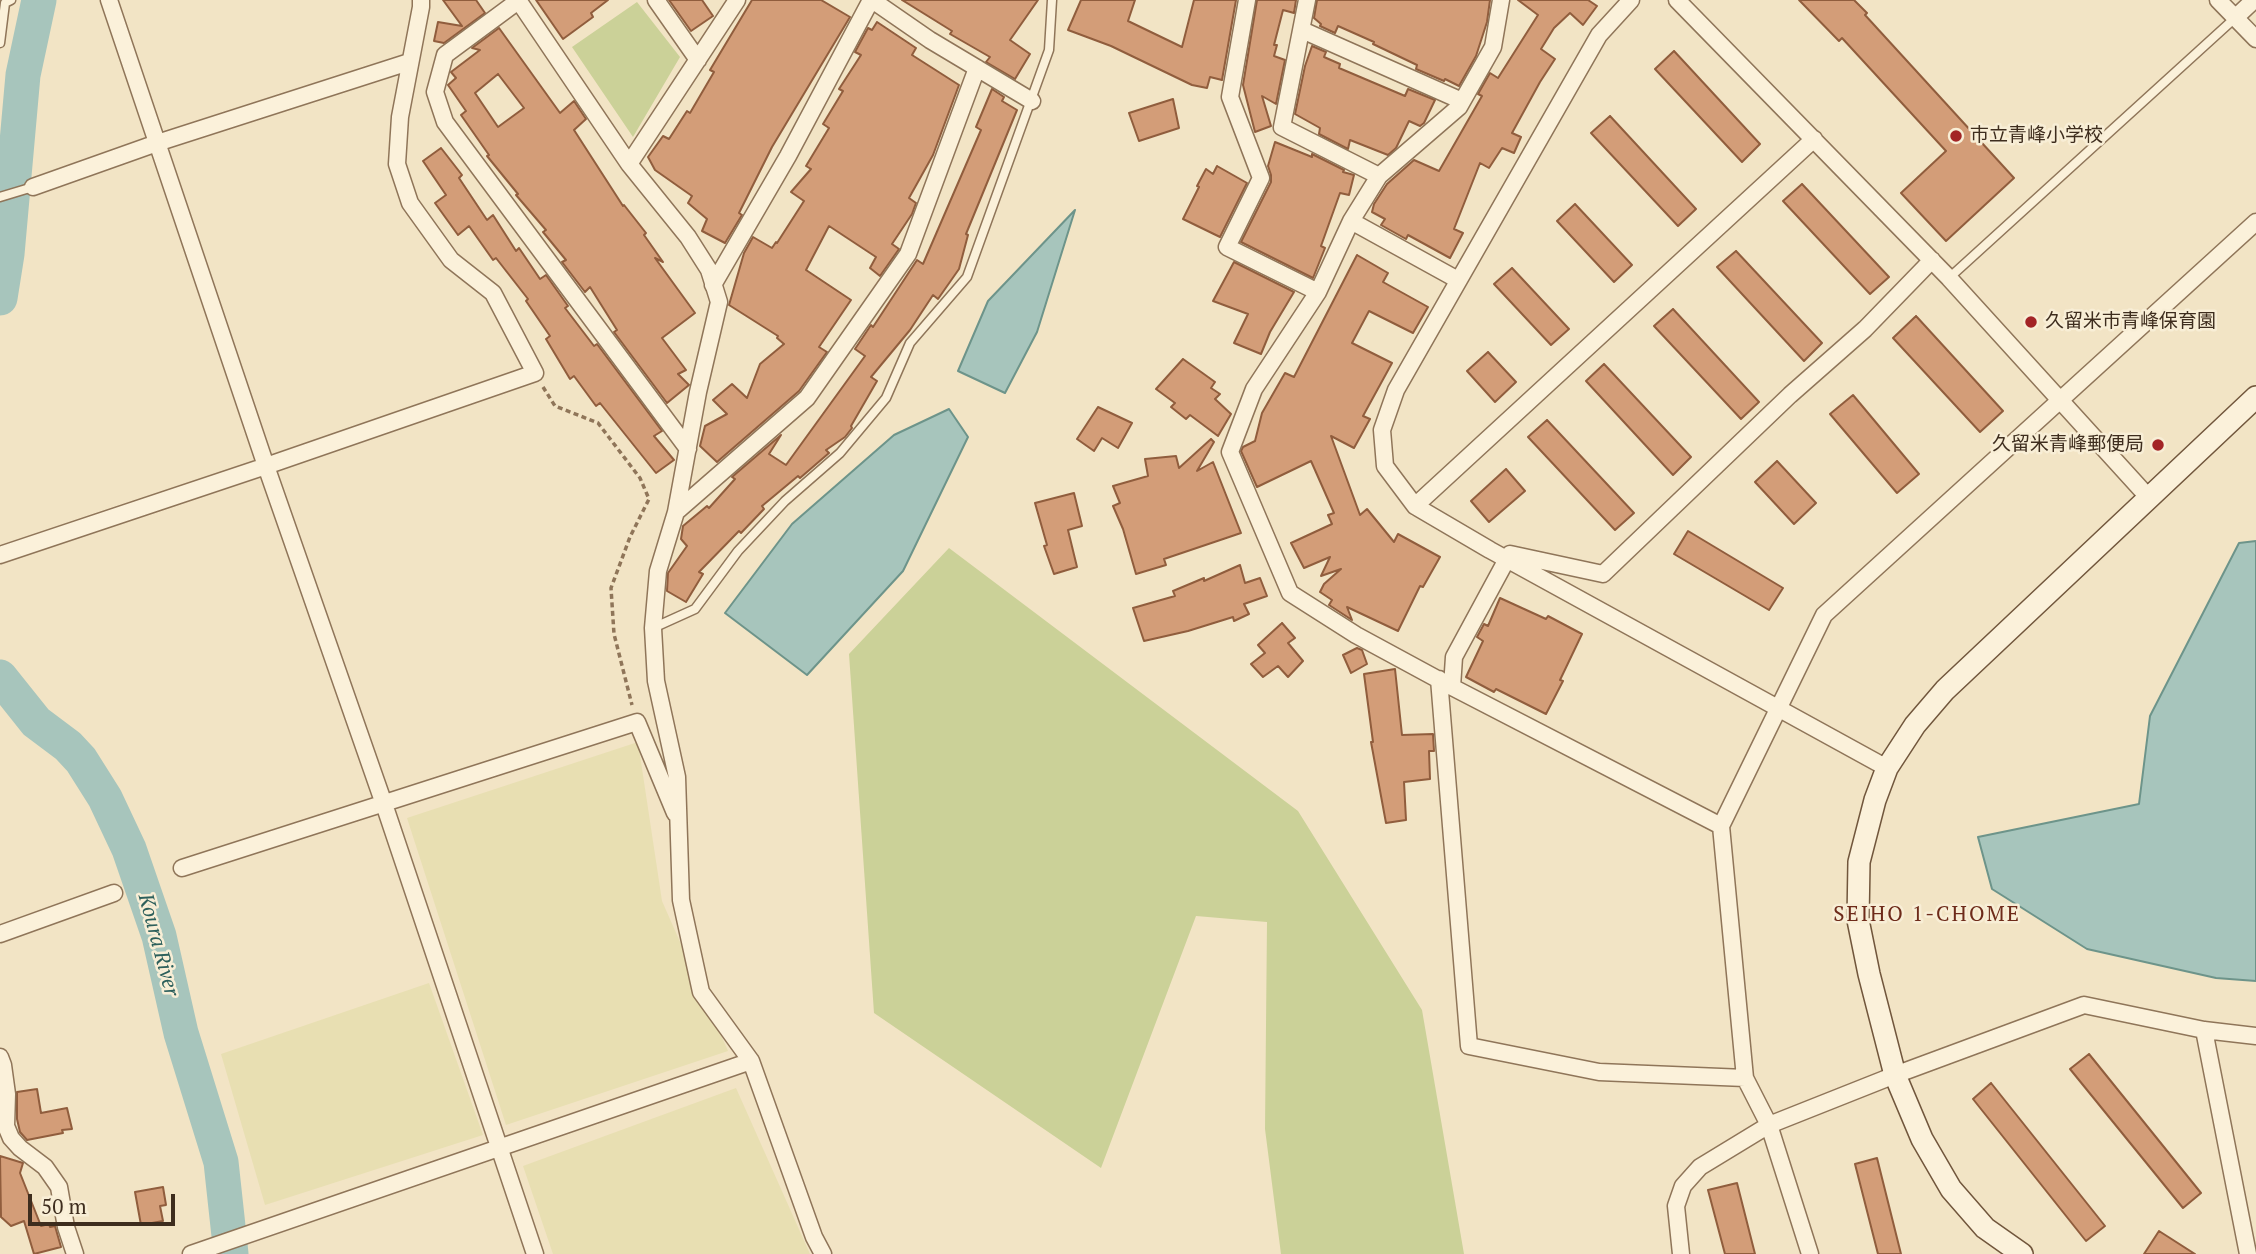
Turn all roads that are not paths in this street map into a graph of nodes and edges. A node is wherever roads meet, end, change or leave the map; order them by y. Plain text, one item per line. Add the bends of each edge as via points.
1 (11, 0) edge
2 (109, 0) edge
3 (421, 0) edge
4 (518, 0) edge
5 (656, 0) edge
6 (737, 0) edge
7 (872, 0) edge
8 (1052, 0) edge
9 (1247, 0) edge
10 (1307, 0) edge
11 (1631, 0) edge
12 (1677, 0) edge
13 (2218, 0) edge
14 (2254, 0) edge
15 (1497, 1) edge
16 (2235, 18) junction
17 (1303, 30) junction
18 (2256, 39) edge
19 (0, 43) edge
20 (698, 60) junction
21 (409, 62) junction
22 (977, 68) junction
23 (1032, 101) junction
24 (1462, 101) junction
25 (1814, 139) junction
26 (157, 143) junction
27 (629, 164) junction
28 (1379, 176) junction
29 (33, 187) joint
30 (0, 197) edge
31 (1351, 220) junction
32 (2256, 222) edge
33 (1932, 260) junction
34 (1950, 278) junction
35 (1458, 280) junction
36 (713, 285) junction
37 (1318, 292) junction
38 (2256, 397) edge
39 (2060, 399) junction
40 (688, 449) junction
41 (266, 466) junction
42 (2149, 498) junction
43 (1415, 506) junction
44 (676, 512) junction
45 (1490, 550) junction
46 (0, 555) edge
47 (1507, 559) junction
48 (653, 628) junction
49 (1446, 683) junction
50 (1778, 707) junction
51 (1887, 768) junction
52 (384, 804) junction
53 (678, 821) junction
54 (1721, 826) junction
55 (182, 868) dead end
56 (114, 893) dead end
57 (0, 934) edge
58 (2204, 1030) junction
59 (2256, 1036) edge
60 (0, 1057) edge
61 (751, 1061) junction
62 (1895, 1075) junction
63 (1745, 1078) junction
64 (3, 1125) edge
65 (1769, 1125) junction
66 (499, 1146) junction
67 (197, 1252) edge
68 (75, 1254) edge
69 (535, 1254) edge
70 (822, 1254) edge
71 (1681, 1254) edge
72 (1810, 1254) edge
73 (2022, 1254) edge
74 (2248, 1254) edge

1 - 19 lane via 5,4
2 - 26 street
3 - 21 street
4 - 27 street
4 - 40 street via 445,55 435,92 445,122
5 - 20 street
6 - 20 street
7 - 22 street
7 - 36 street
8 - 23 lane via 1049,50
9 - 37 street via 1230,97 1261,178 1227,247
10 - 17 street
11 - 35 street via 1599,35
12 - 25 street
13 - 16 street
14 - 16 street
15 - 24 street via 1493,47
16 - 18 street
16 - 34 lane
17 - 24 street
17 - 28 street via 1282,127
20 - 27 street
21 - 26 street
21 - 41 street via 397,164 410,203 450,260 493,293 535,373
22 - 23 street
22 - 44 street via 908,254 807,398
23 - 48 lane via 967,277 911,343 886,398 840,453 738,551 695,609
24 - 28 street
25 - 33 street
25 - 43 street
26 - 29 street
26 - 41 street
27 - 36 street via 688,237
28 - 31 street
29 - 30 lane
31 - 35 street
31 - 37 street
32 - 39 street
33 - 34 street
33 - 45 street via 1866,329 1790,395 1603,574
34 - 39 street
35 - 43 street via 1396,390 1382,430 1385,466
36 - 40 street via 719,302
37 - 49 street via 1254,389 1230,452 1290,593
38 - 42 street
39 - 42 street
39 - 50 street via 1825,615
40 - 44 street
41 - 46 street
41 - 52 street
42 - 51 street via 1945,690
43 - 45 street
44 - 48 street via 658,571
45 - 47 street
47 - 49 street via 1454,657
47 - 50 street
48 - 53 street via 656,681 677,777
49 - 54 street
49 - 63 street via 1469,1046 1599,1072
50 - 51 street
50 - 54 street
51 - 62 street via 1859,862 1858,920
52 - 53 street via 637,722
52 - 55 street
52 - 66 street
53 - 61 street via 681,901 701,992
54 - 63 street
56 - 57 street
58 - 59 street
58 - 62 street via 2084,1005
58 - 74 street
60 - 64 street via 6,1094
61 - 66 street
61 - 70 street
62 - 65 street
62 - 73 street via 1922,1139 1951,1189 1985,1228
63 - 65 street
64 - 68 street via 59,1187
65 - 71 street via 1700,1167 1683,1185 1676,1206
65 - 72 street
66 - 67 street
66 - 69 street

